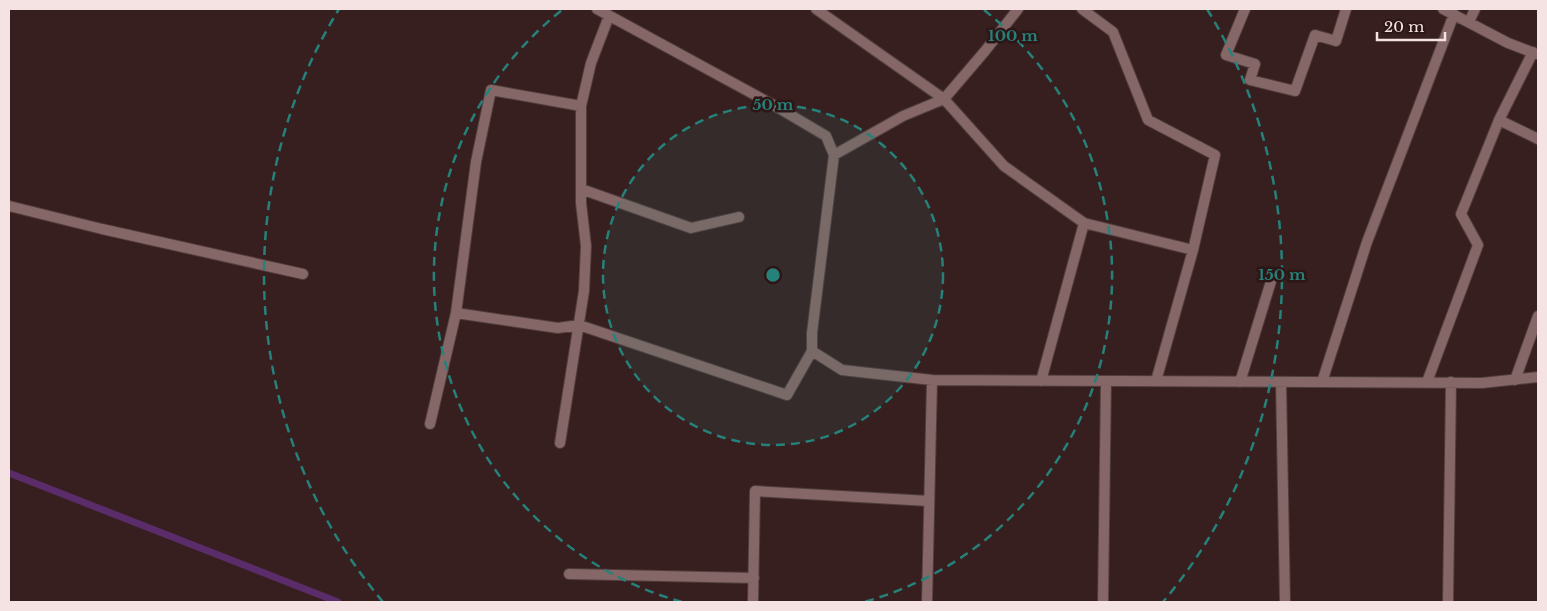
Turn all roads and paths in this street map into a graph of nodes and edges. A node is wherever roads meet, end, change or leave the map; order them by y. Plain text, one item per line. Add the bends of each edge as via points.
1 (597, 9) edge
2 (816, 9) edge
3 (1018, 9) edge
4 (1082, 9) edge
5 (1245, 9) edge
6 (1346, 9) edge
7 (1444, 9) edge
8 (1474, 9) edge
9 (1454, 14) junction
10 (609, 16) junction
11 (1469, 22) junction
12 (1536, 53) edge
13 (944, 99) junction
14 (581, 106) junction
15 (1500, 120) junction
16 (1538, 139) edge
17 (834, 155) junction
18 (581, 190) junction
19 (9, 206) edge
20 (739, 217) dead end
21 (1084, 223) junction
22 (1193, 250) junction
23 (303, 274) dead end
24 (1272, 278) dead end
25 (456, 313) junction
26 (1538, 316) edge
27 (579, 325) junction
28 (812, 351) junction
29 (1538, 377) edge
30 (932, 380) junction
31 (1041, 380) junction
32 (1515, 380) junction
33 (1106, 381) junction
34 (1156, 381) junction
35 (1240, 382) junction
36 (1281, 382) junction
37 (1322, 382) junction
38 (1427, 382) junction
39 (1451, 382) junction
40 (430, 424) dead end
41 (560, 443) dead end
42 (929, 501) junction
43 (569, 574) dead end
44 (754, 578) junction
45 (754, 602) edge
46 (927, 602) edge
47 (1103, 602) edge
48 (1285, 602) edge
49 (1448, 602) edge

1 - 10 lane
2 - 13 lane
3 - 13 lane
4 - 22 lane via 1113,32 1148,120 1215,155
5 - 6 lane via 1226,55 1255,64 1250,80 1295,91 1316,34 1336,40
7 - 9 lane
8 - 11 lane
9 - 11 lane
9 - 37 lane via 1367,242
10 - 14 lane via 591,63
10 - 17 lane via 826,136
11 - 12 lane via 1508,43
12 - 15 lane
13 - 17 lane via 903,116
13 - 21 lane via 1004,166
14 - 18 lane
14 - 25 lane via 491,90 476,162
15 - 16 lane
15 - 38 lane via 1461,214 1478,245
17 - 28 lane
18 - 20 lane via 691,228
18 - 27 lane via 586,246
19 - 23 lane
21 - 22 lane
21 - 31 lane
22 - 34 lane
24 - 35 lane
25 - 27 lane via 558,328
25 - 40 lane
26 - 32 lane
27 - 28 lane via 787,395
27 - 41 lane
28 - 30 lane via 842,370
29 - 32 lane
30 - 31 lane
30 - 42 lane
31 - 33 lane
32 - 39 lane
33 - 34 lane
33 - 47 lane
34 - 35 lane
35 - 36 lane
36 - 37 lane
36 - 48 lane
37 - 38 lane
38 - 39 lane
39 - 49 lane
42 - 44 lane via 755,491
42 - 46 lane
43 - 44 lane
44 - 45 lane

